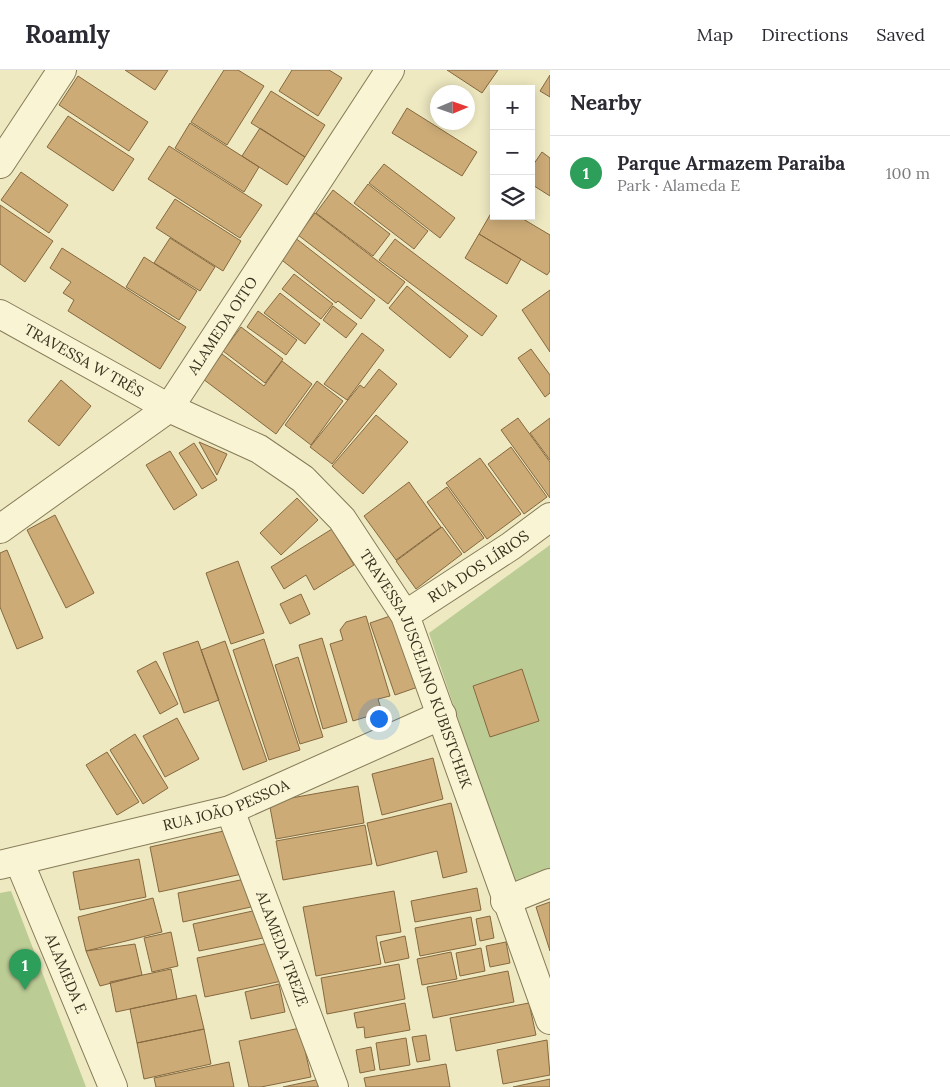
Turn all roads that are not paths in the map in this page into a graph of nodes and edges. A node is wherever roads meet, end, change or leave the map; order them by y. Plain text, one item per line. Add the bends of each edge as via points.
1 (62, 70) edge
2 (390, 70) edge
3 (0, 164) edge
4 (0, 314) edge
5 (168, 408) junction
6 (550, 517) edge
7 (0, 529) edge
8 (405, 615) junction
9 (442, 716) junction
10 (230, 810) junction
11 (9, 863) edge
12 (550, 883) edge
13 (505, 901) junction
14 (550, 1020) edge
15 (114, 1087) edge
16 (334, 1087) edge

1 - 3 street
2 - 5 street, ALAMEDA OITO
4 - 5 street, TRAVESSA W TRÊS
5 - 7 street, ALAMEDA OITO
5 - 8 street, TRAVESSA JUSCELINO KUBISTCHEK via 259,449 303,479 342,519
6 - 8 street, RUA DOS LÍRIOS
8 - 9 street, TRAVESSA JUSCELINO KUBISTCHEK
9 - 10 street, RUA JOÃO PESSOA
9 - 13 street, TRAVESSA JUSCELINO KUBISTCHEK
10 - 11 street, RUA JOÃO PESSOA
10 - 16 street, ALAMEDA TREZE
11 - 15 street, ALAMEDA E
12 - 13 street
13 - 14 street, TRAVESSA JUSCELINO KUBISTCHEK

